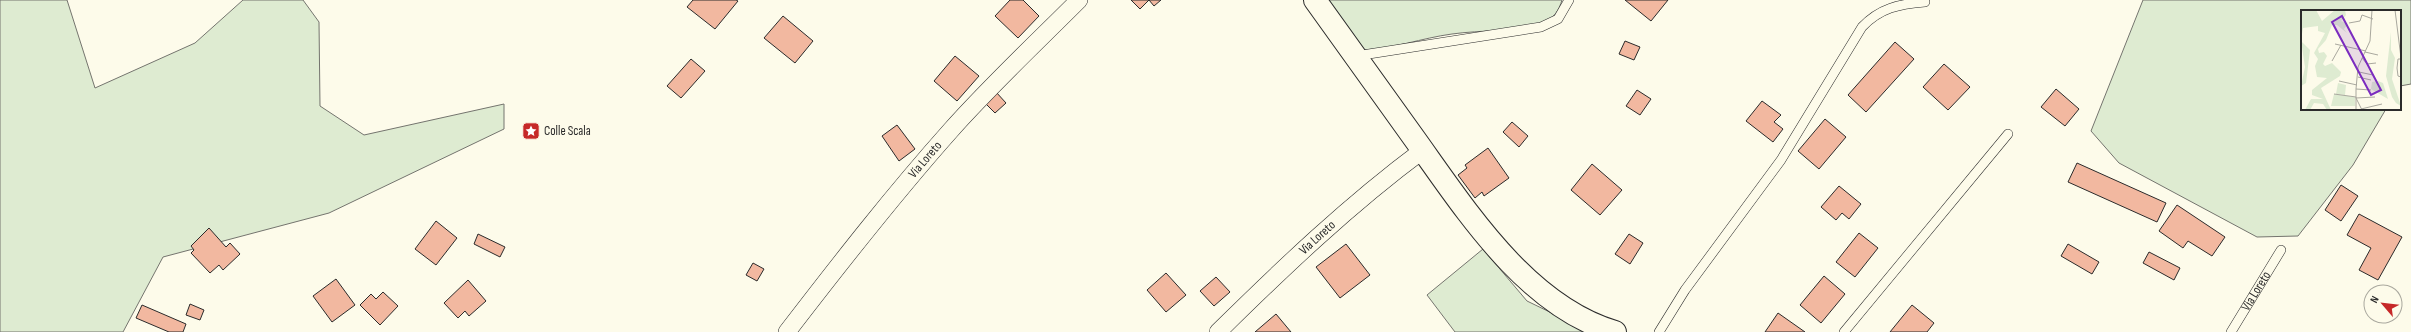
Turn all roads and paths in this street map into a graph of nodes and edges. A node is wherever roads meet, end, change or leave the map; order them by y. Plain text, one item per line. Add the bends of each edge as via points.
1 (1079, 0) edge
2 (1315, 0) edge
3 (1569, 0) edge
4 (1925, 2) dead end
5 (1355, 56) junction
6 (2008, 134) dead end
7 (1423, 150) junction
8 (2281, 250) dead end
9 (1611, 331) edge
10 (787, 332) edge
11 (1218, 332) edge
12 (1659, 332) edge
13 (1844, 332) edge
14 (2230, 332) edge

1 - 10 street, Via Loreto via 951,130 867,229
2 - 5 street
3 - 5 lane via 1558,19 1541,27
4 - 12 lane via 1886,9 1871,18 1862,28 1781,160 1685,290
5 - 7 street
6 - 13 lane
7 - 9 street via 1469,215 1523,276 1564,306
7 - 11 street, Via Loreto via 1324,229
8 - 14 lane, Via Loreto

